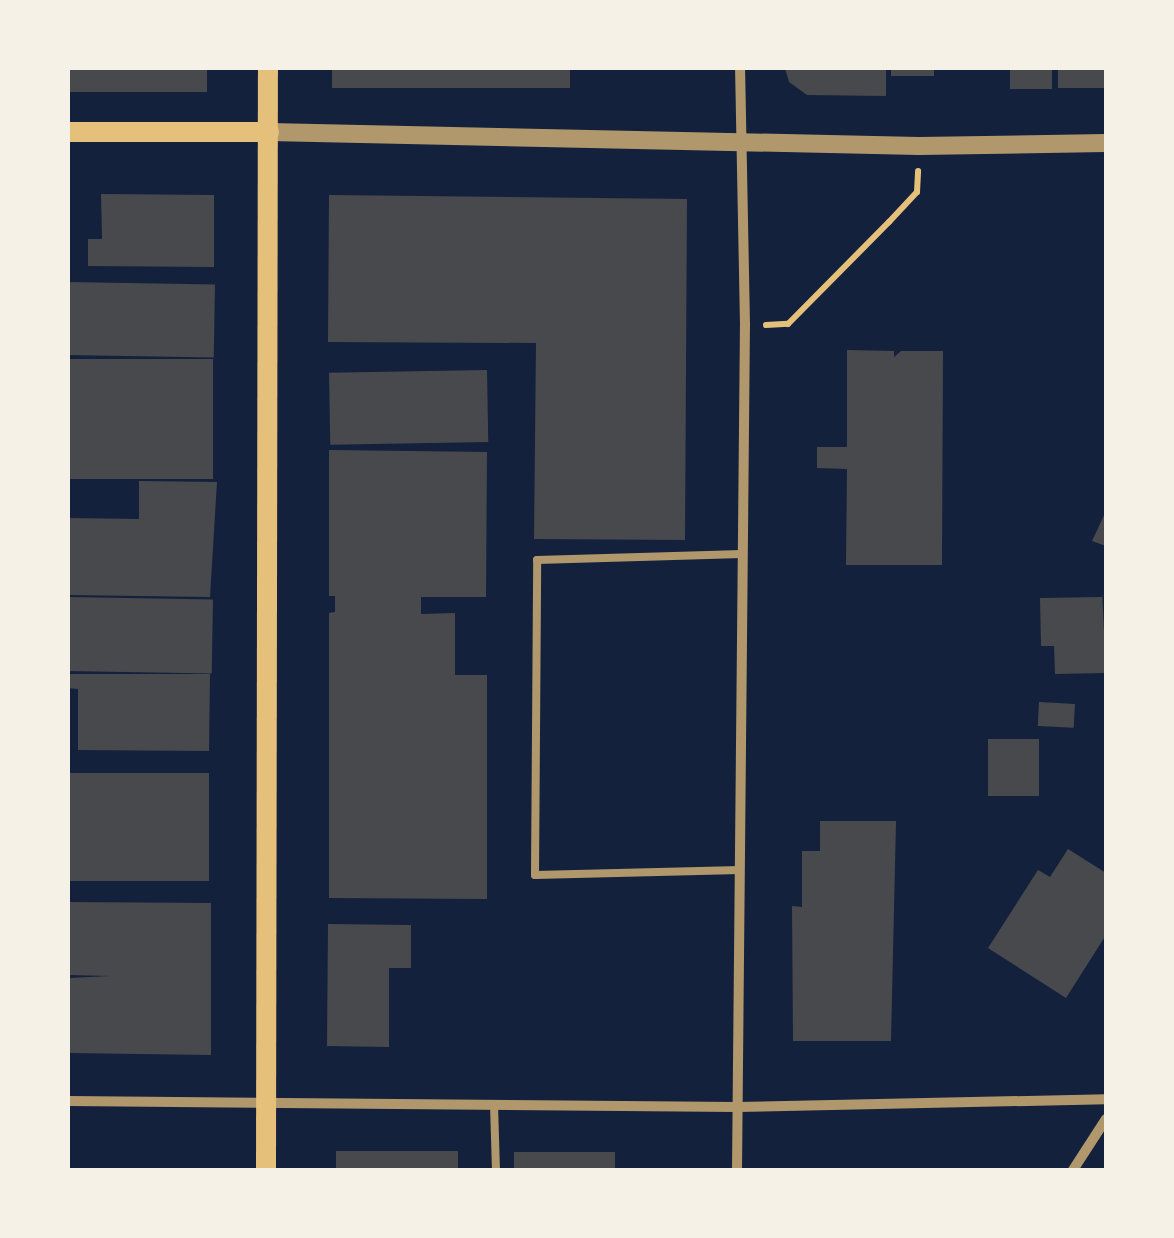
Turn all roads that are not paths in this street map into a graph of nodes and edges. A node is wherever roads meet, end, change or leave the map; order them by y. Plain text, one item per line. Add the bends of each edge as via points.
1 (268, 68) edge
2 (740, 68) edge
3 (68, 132) edge
4 (268, 132) junction
5 (742, 143) junction
6 (1106, 143) edge
7 (742, 554) junction
8 (740, 870) junction
9 (1106, 1098) edge
10 (68, 1101) edge
11 (266, 1102) junction
12 (494, 1104) junction
13 (736, 1107) junction
14 (1106, 1120) edge
15 (266, 1170) edge
16 (496, 1170) edge
17 (737, 1170) edge
18 (1073, 1170) edge

1 - 4 main road
2 - 5 street
3 - 4 main road
4 - 5 street
4 - 11 main road
5 - 6 street
5 - 7 street
7 - 8 street
7 - 8 lane via 538,560 535,875
8 - 13 street
9 - 13 street
10 - 11 street
11 - 12 street
11 - 15 main road
12 - 13 street
12 - 16 lane
13 - 17 street
14 - 18 street

